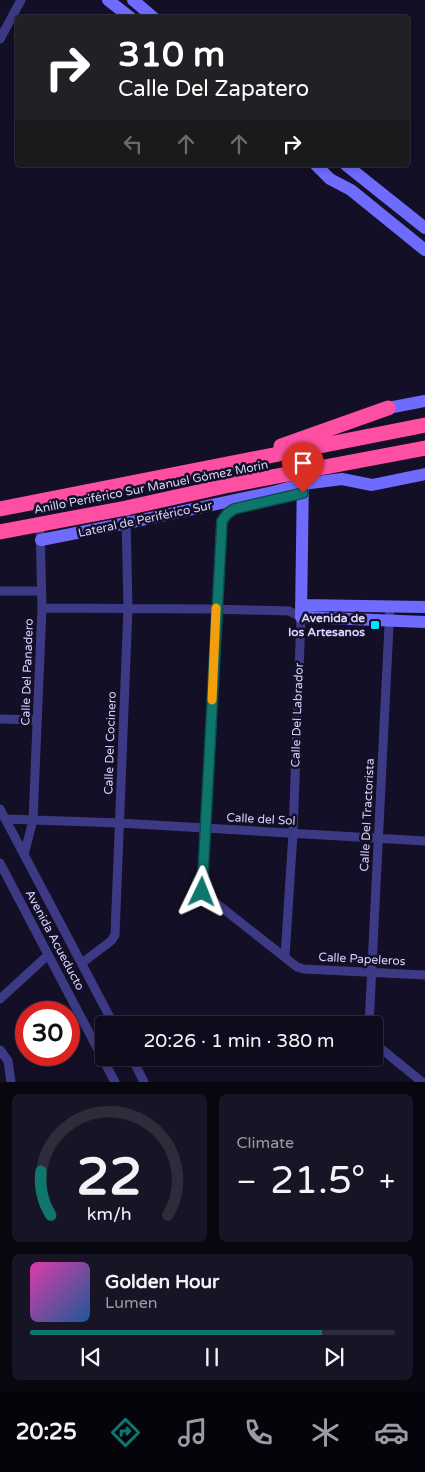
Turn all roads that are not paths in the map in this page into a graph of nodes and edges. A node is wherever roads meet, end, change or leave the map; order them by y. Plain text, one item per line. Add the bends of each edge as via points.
1 (21, 0) edge
2 (108, 0) edge
3 (133, 0) edge
4 (126, 15) edge
5 (150, 15) edge
6 (0, 39) edge
7 (318, 167) edge
8 (349, 167) edge
9 (425, 228) edge
10 (425, 250) edge
11 (425, 401) edge
12 (388, 408) joint
13 (425, 426) edge
14 (425, 448) edge
15 (230, 464) junction
16 (425, 474) edge
17 (303, 483) junction
18 (0, 509) edge
19 (126, 516) junction
20 (0, 532) edge
21 (40, 532) junction
22 (0, 591) edge
23 (42, 591) junction
24 (390, 606) junction
25 (425, 607) edge
26 (42, 608) junction
27 (128, 608) junction
28 (216, 610) junction
29 (301, 611) junction
30 (389, 621) junction
31 (425, 622) edge
32 (0, 719) edge
33 (37, 720) junction
34 (0, 809) edge
35 (6, 819) junction
36 (33, 820) junction
37 (119, 823) junction
38 (206, 828) junction
39 (293, 833) junction
40 (378, 838) junction
41 (425, 841) edge
42 (24, 855) junction
43 (0, 863) edge
44 (48, 955) junction
45 (285, 957) junction
46 (82, 963) junction
47 (371, 972) junction
48 (425, 975) edge
49 (0, 999) edge
50 (109, 1016) edge
51 (369, 1016) edge
52 (0, 1050) edge
53 (383, 1050) edge
54 (136, 1066) edge
55 (11, 1082) edge
56 (115, 1082) edge
57 (144, 1082) edge
58 (422, 1082) edge

1 - 6 street
2 - 4 street
3 - 5 street
7 - 10 street
8 - 9 street
11 - 12 street
12 - 15 highway
13 - 15 highway, Anillo Periférico Sur Manuel Gómez Morín
14 - 17 highway, Anillo Periférico Sur Manuel Gómez Morín
15 - 18 highway, Anillo Periférico Sur Manuel Gómez Morín
16 - 17 street via 372,485 342,479
17 - 19 highway, Anillo Periférico Sur Manuel Gómez Morín via 225,486
17 - 28 street via 234,509 222,521
17 - 29 street, Calle Del Labrador
19 - 21 highway, Anillo Periférico Sur Manuel Gómez Morín
19 - 27 street, Calle Del Cocinero
20 - 21 highway, Anillo Periférico Sur Manuel Gómez Morín
21 - 23 street, Calle Del Panadero
22 - 23 street
23 - 26 street, Calle Del Panadero
24 - 25 street
24 - 29 street
24 - 30 street, Calle Del Tractorista
26 - 27 street
26 - 33 street, Calle Del Panadero
27 - 28 street
27 - 37 street, Calle Del Cocinero
28 - 29 street
28 - 38 street
29 - 30 street
29 - 39 street, Calle Del Labrador
30 - 31 street
30 - 40 street, Calle Del Tractorista
32 - 33 street
33 - 36 street, Calle Del Panadero
34 - 35 street, Avenida Acueducto
35 - 36 street, Calle del Sol
35 - 42 street, Avenida Acueducto
36 - 37 street, Calle del Sol
36 - 42 street, Calle Del Panadero
37 - 38 street, Calle del Sol
37 - 46 street, Calle Del Cocinero via 116,935
38 - 39 street, Calle del Sol
38 - 45 street via 202,892
39 - 40 street, Calle del Sol
39 - 45 street, Calle Del Labrador
40 - 41 street, Calle del Sol
40 - 47 street, Calle Del Tractorista
42 - 46 street, Avenida Acueducto
43 - 44 street, Avenida Acueducto
44 - 49 street
44 - 56 street, Avenida Acueducto
45 - 47 street, Calle Papeleros via 304,969
46 - 50 street, Avenida Acueducto
47 - 48 street, Calle Papeleros
47 - 51 street, Calle Del Tractorista
52 - 55 street via 8,1061
53 - 58 street
54 - 57 street

